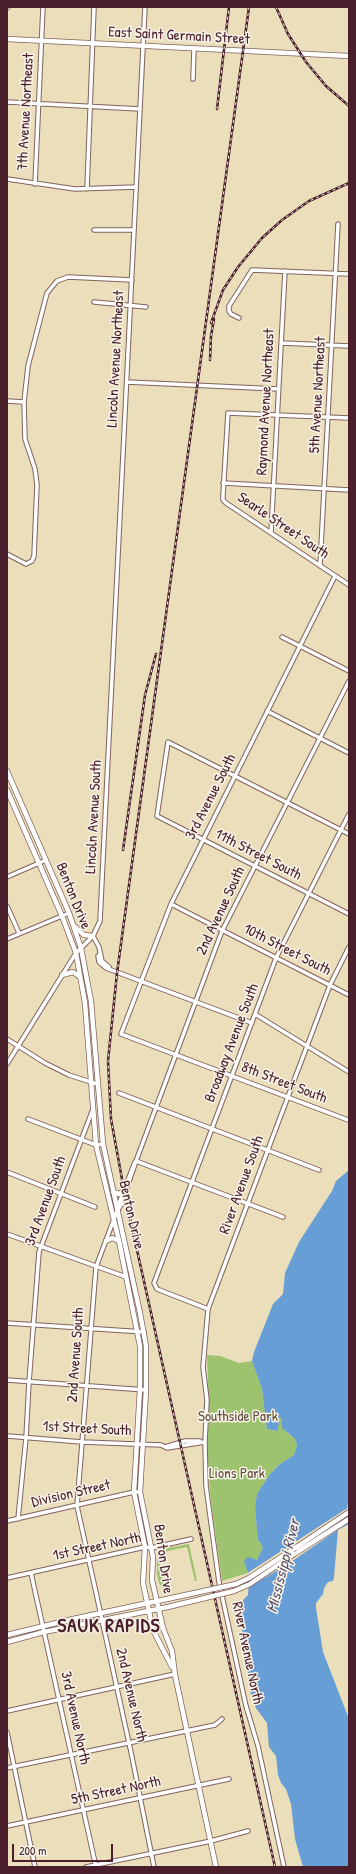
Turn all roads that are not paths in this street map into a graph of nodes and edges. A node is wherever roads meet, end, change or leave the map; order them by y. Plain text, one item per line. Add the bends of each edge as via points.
1 (43, 7) edge
2 (94, 7) edge
3 (146, 7) edge
4 (7, 39) edge
5 (41, 41) junction
6 (93, 44) junction
7 (143, 46) junction
8 (194, 49) junction
9 (349, 56) edge
10 (193, 80) dead end
11 (7, 102) edge
12 (38, 103) junction
13 (89, 106) junction
14 (140, 109) junction
15 (7, 179) edge
16 (35, 184) junction
17 (136, 187) junction
18 (87, 189) junction
19 (338, 224) dead end
20 (94, 230) dead end
21 (134, 230) junction
22 (285, 271) junction
23 (336, 274) junction
24 (349, 274) edge
25 (132, 280) junction
26 (94, 302) dead end
27 (131, 305) junction
28 (146, 306) dead end
29 (239, 318) dead end
30 (282, 343) junction
31 (332, 345) junction
32 (349, 346) edge
33 (127, 382) junction
34 (278, 389) junction
35 (7, 401) edge
36 (24, 402) junction
37 (278, 414) junction
38 (328, 417) junction
39 (349, 418) edge
40 (223, 483) junction
41 (274, 486) junction
42 (325, 489) junction
43 (349, 490) edge
44 (271, 533) junction
45 (7, 554) edge
46 (320, 566) junction
47 (334, 576) junction
48 (349, 585) edge
49 (282, 637) dead end
50 (299, 646) junction
51 (349, 671) edge
52 (114, 673) joint
53 (349, 681) edge
54 (267, 711) junction
55 (320, 738) junction
56 (349, 753) edge
57 (7, 771) edge
58 (235, 776) junction
59 (7, 790) edge
60 (287, 802) junction
61 (349, 814) edge
62 (341, 830) junction
63 (349, 834) edge
64 (203, 840) junction
65 (46, 860) junction
66 (39, 863) junction
67 (255, 867) junction
68 (7, 877) edge
69 (308, 894) junction
70 (172, 904) junction
71 (7, 906) edge
72 (69, 913) junction
73 (349, 914) edge
74 (62, 916) junction
75 (73, 924) junction
76 (222, 931) junction
77 (19, 933) junction
78 (93, 936) junction
79 (7, 939) edge
80 (349, 946) edge
81 (81, 948) junction
82 (76, 953) junction
83 (276, 958) junction
84 (62, 975) junction
85 (80, 978) junction
86 (141, 981) junction
87 (330, 985) junction
88 (349, 995) edge
89 (196, 1002) junction
90 (255, 1014) junction
91 (252, 1023) junction
92 (121, 1034) joint
93 (7, 1039) edge
94 (18, 1046) junction
95 (306, 1046) junction
96 (176, 1055) junction
97 (7, 1064) edge
98 (349, 1072) edge
99 (232, 1076) junction
100 (91, 1082) junction
101 (96, 1084) junction
102 (119, 1093) dead end
103 (288, 1097) junction
104 (156, 1108) junction
105 (93, 1109) junction
106 (28, 1119) dead end
107 (348, 1120) edge
108 (212, 1129) junction
109 (81, 1140) junction
110 (103, 1144) junction
111 (96, 1145) junction
112 (268, 1150) junction
113 (136, 1161) junction
114 (319, 1170) dead end
115 (7, 1172) edge
116 (192, 1182) junction
117 (113, 1192) junction
118 (122, 1192) junction
119 (60, 1193) junction
120 (248, 1203) junction
121 (95, 1207) dead end
122 (117, 1211) junction
123 (283, 1217) dead end
124 (113, 1221) junction
125 (7, 1234) edge
126 (106, 1241) junction
127 (118, 1241) junction
128 (41, 1247) junction
129 (96, 1267) junction
130 (126, 1277) junction
131 (208, 1309) junction
132 (7, 1323) edge
133 (33, 1326) junction
134 (90, 1330) junction
135 (144, 1332) junction
136 (138, 1333) junction
137 (7, 1380) edge
138 (29, 1382) junction
139 (86, 1386) junction
140 (140, 1389) junction
141 (146, 1390) junction
142 (7, 1436) edge
143 (26, 1438) junction
144 (82, 1442) junction
145 (205, 1442) junction
146 (136, 1444) junction
147 (142, 1444) junction
148 (134, 1492) junction
149 (140, 1492) junction
150 (77, 1506) junction
151 (349, 1512) edge
152 (18, 1519) junction
153 (349, 1519) edge
154 (7, 1521) edge
155 (192, 1539) dead end
156 (145, 1547) junction
157 (151, 1548) junction
158 (88, 1560) junction
159 (31, 1573) junction
160 (7, 1578) edge
161 (156, 1601) junction
162 (148, 1603) junction
163 (159, 1609) junction
164 (149, 1611) junction
165 (100, 1614) junction
166 (102, 1621) junction
167 (42, 1626) junction
168 (44, 1632) junction
169 (7, 1634) edge
170 (7, 1642) edge
171 (175, 1674) junction
172 (117, 1686) junction
173 (60, 1699) junction
174 (7, 1711) edge
175 (222, 1718) dead end
176 (187, 1730) junction
177 (7, 1732) edge
178 (129, 1743) junction
179 (71, 1755) junction
180 (14, 1766) junction
181 (7, 1768) edge
182 (229, 1779) dead end
183 (199, 1785) junction
184 (141, 1797) junction
185 (84, 1810) junction
186 (26, 1822) junction
187 (7, 1826) edge
188 (248, 1831) dead end
189 (211, 1842) junction
190 (150, 1854) junction
191 (96, 1866) edge
192 (36, 1867) edge
193 (86, 1867) edge
194 (154, 1867) edge
195 (216, 1867) edge
196 (284, 1867) edge

1 - 5 street, 7th Avenue Northeast
2 - 6 street
3 - 7 street, Lincoln Avenue Northeast
4 - 5 main road, East Saint Germain Street
5 - 6 main road, East Saint Germain Street
5 - 12 street, 7th Avenue Northeast
6 - 7 main road, East Saint Germain Street
6 - 13 street
7 - 8 main road, East Saint Germain Street
7 - 14 street, Lincoln Avenue Northeast
8 - 9 main road, East Saint Germain Street
8 - 10 street
11 - 12 street
12 - 13 street
12 - 16 street, 7th Avenue Northeast
13 - 14 street
13 - 18 street
14 - 17 street, Lincoln Avenue Northeast
15 - 16 street
16 - 18 street
17 - 18 street
17 - 21 street, Lincoln Avenue Northeast
19 - 23 street, 5th Avenue Northeast
20 - 21 street
21 - 25 street, Lincoln Avenue Northeast
22 - 23 street
22 - 29 street via 256,269 249,273 229,306 231,314
22 - 30 street, Raymond Avenue Northeast
23 - 24 street
23 - 31 street, 5th Avenue Northeast
25 - 27 street, Lincoln Avenue Northeast
25 - 36 street via 68,277 53,285 45,298 28,366
26 - 27 street
27 - 28 street
27 - 33 street, Lincoln Avenue Northeast
30 - 31 street
30 - 34 street, Raymond Avenue Northeast
31 - 32 street
31 - 38 street, 5th Avenue Northeast
33 - 34 street
33 - 52 street, Lincoln Avenue Northeast
34 - 37 street, Raymond Avenue Northeast
35 - 36 street
36 - 45 street via 25,439 35,469 37,485 34,556 29,564
37 - 38 street
37 - 40 street via 228,413
37 - 41 street, Raymond Avenue Northeast
38 - 39 street
38 - 42 street, 5th Avenue Northeast
40 - 41 street
40 - 44 street, Searle Street South via 223,500
41 - 42 street
41 - 44 street, Raymond Avenue Northeast
42 - 43 street
42 - 46 street, 5th Avenue Northeast
44 - 46 street, Searle Street South
46 - 47 street, Searle Street South
47 - 48 street, Searle Street South
47 - 50 street, 3rd Avenue South
49 - 50 street
50 - 51 street
50 - 54 street, 3rd Avenue South
52 - 78 street, Lincoln Avenue South via 100,921
53 - 55 street, 2nd Avenue South
54 - 55 street
54 - 58 street, 3rd Avenue South
55 - 56 street
55 - 60 street, 2nd Avenue South
57 - 65 main road, Benton Drive
58 - 60 street
58 - 64 street, 3rd Avenue South
58 - 64 street, 11th Street South via 168,742 157,816
59 - 66 main road, Benton Drive
60 - 62 street
60 - 67 street, 2nd Avenue South
61 - 62 street, Broadway Avenue South
62 - 63 street
62 - 69 street, Broadway Avenue South
64 - 67 street, 11th Street South
64 - 70 street, 3rd Avenue South
65 - 66 street
65 - 72 main road, Benton Drive
66 - 68 street
66 - 74 main road, Benton Drive
67 - 69 street, 11th Street South
67 - 76 street, 2nd Avenue South
69 - 73 street, 11th Street South
69 - 83 street, Broadway Avenue South
70 - 76 street, 10th Street South
70 - 86 street, 3rd Avenue South
71 - 77 street
72 - 74 street
72 - 75 main road, Benton Drive
74 - 77 street
74 - 82 main road, Benton Drive
75 - 78 main road via 84,935
75 - 81 main road, Benton Drive
76 - 83 street, 10th Street South
76 - 89 street, 2nd Avenue South
77 - 79 street
78 - 81 street, Lincoln Avenue South
78 - 86 street via 99,947 98,959 103,967
80 - 87 street, River Avenue South
81 - 82 street, Lincoln Avenue South
81 - 101 main road, Benton Drive via 91,1001
82 - 84 street, Lincoln Avenue South
82 - 85 main road, Benton Drive
83 - 87 street, 10th Street South
83 - 90 street, Broadway Avenue South
84 - 85 main road via 73,972
84 - 94 street, Lincoln Avenue South
85 - 100 main road, Benton Drive via 85,1003
86 - 89 street
86 - 92 street, 3rd Avenue South
87 - 88 street, 10th Street South
87 - 95 street, River Avenue South
89 - 91 street
89 - 96 street, 2nd Avenue South
90 - 91 street, Broadway Avenue South
90 - 95 street
91 - 99 street, Broadway Avenue South
92 - 96 street, 8th Street South
93 - 94 street
94 - 97 street, Lincoln Avenue South
94 - 100 street via 49,1065
95 - 98 street
95 - 103 street, River Avenue South
96 - 99 street, 8th Street South
96 - 104 street, 2nd Avenue South
99 - 103 street, 8th Street South
99 - 108 street, Broadway Avenue South
100 - 101 street
100 - 105 main road, Benton Drive
101 - 110 main road, Benton Drive
102 - 104 street
103 - 107 street, 8th Street South
103 - 112 street, River Avenue South
104 - 108 street
104 - 113 street, 2nd Avenue South
105 - 109 street, 3rd Avenue South
105 - 111 main road, Benton Drive
106 - 109 street
108 - 112 street
108 - 116 street, Broadway Avenue South
109 - 111 street
109 - 119 street, 3rd Avenue South
110 - 111 street
110 - 117 main road, Benton Drive
111 - 124 main road, Benton Drive
112 - 114 street
112 - 120 street, River Avenue South
113 - 116 street
113 - 118 street, 2nd Avenue South
113 - 122 street, 2nd Avenue South
115 - 119 street
116 - 120 street
116 - 131 street, Broadway Avenue South via 154,1287
117 - 118 main road
117 - 122 main road, Benton Drive
118 - 122 street, 2nd Avenue South
119 - 121 street
119 - 128 street, 3rd Avenue South
120 - 123 street
120 - 131 street, River Avenue South
122 - 124 street, 2nd Avenue South
122 - 135 main road, Benton Drive
124 - 126 street, 2nd Avenue South
124 - 127 main road, Benton Drive
125 - 128 street
126 - 127 main road via 112,1238
126 - 129 street, 2nd Avenue South
127 - 130 main road, Benton Drive
128 - 129 street
128 - 133 street, 3rd Avenue South
129 - 130 street
129 - 134 street, 2nd Avenue South
130 - 136 main road, Benton Drive
131 - 145 street, River Avenue South via 203,1367 207,1400
132 - 133 street
133 - 134 street
133 - 138 street, 3rd Avenue South
134 - 136 street
134 - 139 street, 2nd Avenue South
135 - 136 street
135 - 141 main road, Benton Drive via 147,1360
136 - 140 main road, Benton Drive via 141,1359
137 - 138 street
138 - 139 street
138 - 143 street, 3rd Avenue South
139 - 140 street
139 - 144 street, 2nd Avenue South
140 - 141 street
140 - 146 main road, Benton Drive
141 - 147 main road, Benton Drive
142 - 143 street, 1st Street South
143 - 144 street, 1st Street South
143 - 152 street, 3rd Avenue South
144 - 146 street, 1st Street South
144 - 150 street, 2nd Avenue South
145 - 147 street, 1st Street South via 185,1441 165,1447
145 - 196 street, River Avenue North via 206,1486 219,1582
146 - 147 street, 1st Street South
146 - 148 main road, Benton Drive
147 - 149 main road, Benton Drive
148 - 149 street, Division Street
148 - 150 street, Division Street
148 - 156 main road, Benton Drive
149 - 157 main road, Benton Drive
150 - 152 street, Division Street
150 - 158 street, 2nd Avenue North
151 - 161 main road, bridge via 236,1584
152 - 154 street, Division Street
153 - 163 main road, bridge via 250,1584 234,1591
155 - 157 street, 1st Street North
156 - 157 street, 1st Street North
156 - 158 street, 1st Street North
156 - 162 main road, Benton Drive via 143,1579
157 - 161 main road, Benton Drive via 152,1580
158 - 159 street, 1st Street North
158 - 165 street, 2nd Avenue North
159 - 160 street, 1st Street North
159 - 167 street, 3rd Avenue North
161 - 162 main road
161 - 163 main road, Benton Drive
162 - 164 main road, Benton Drive
162 - 165 main road
163 - 164 main road
163 - 171 main road, Benton Drive via 172,1651
164 - 166 main road
164 - 171 main road, Benton Drive via 154,1634
165 - 166 street, 2nd Avenue North
165 - 167 main road
166 - 168 main road
166 - 172 street, 2nd Avenue North
167 - 168 street, 3rd Avenue North
167 - 169 main road
168 - 170 main road
168 - 173 street, 3rd Avenue North
171 - 172 street
171 - 176 main road, Benton Drive
172 - 173 street
172 - 178 street, 2nd Avenue North
173 - 174 street
173 - 179 street, 3rd Avenue North
175 - 176 street via 215,1725
176 - 178 street
176 - 183 main road, Benton Drive
177 - 180 street
178 - 179 street
178 - 184 street, 2nd Avenue North
179 - 180 street
179 - 185 street, 3rd Avenue North
180 - 181 street
180 - 186 street
182 - 183 street, 5th Street North
183 - 184 street, 5th Street North
183 - 189 main road, Benton Drive
184 - 185 street, 5th Street North
184 - 190 street, 2nd Avenue North
185 - 186 street, 5th Street North
185 - 191 street, 3rd Avenue North
186 - 187 street, 5th Street North
186 - 192 street
188 - 189 street
189 - 190 street
189 - 195 main road, Benton Drive
190 - 191 street
190 - 194 street, 2nd Avenue North
191 - 193 street

